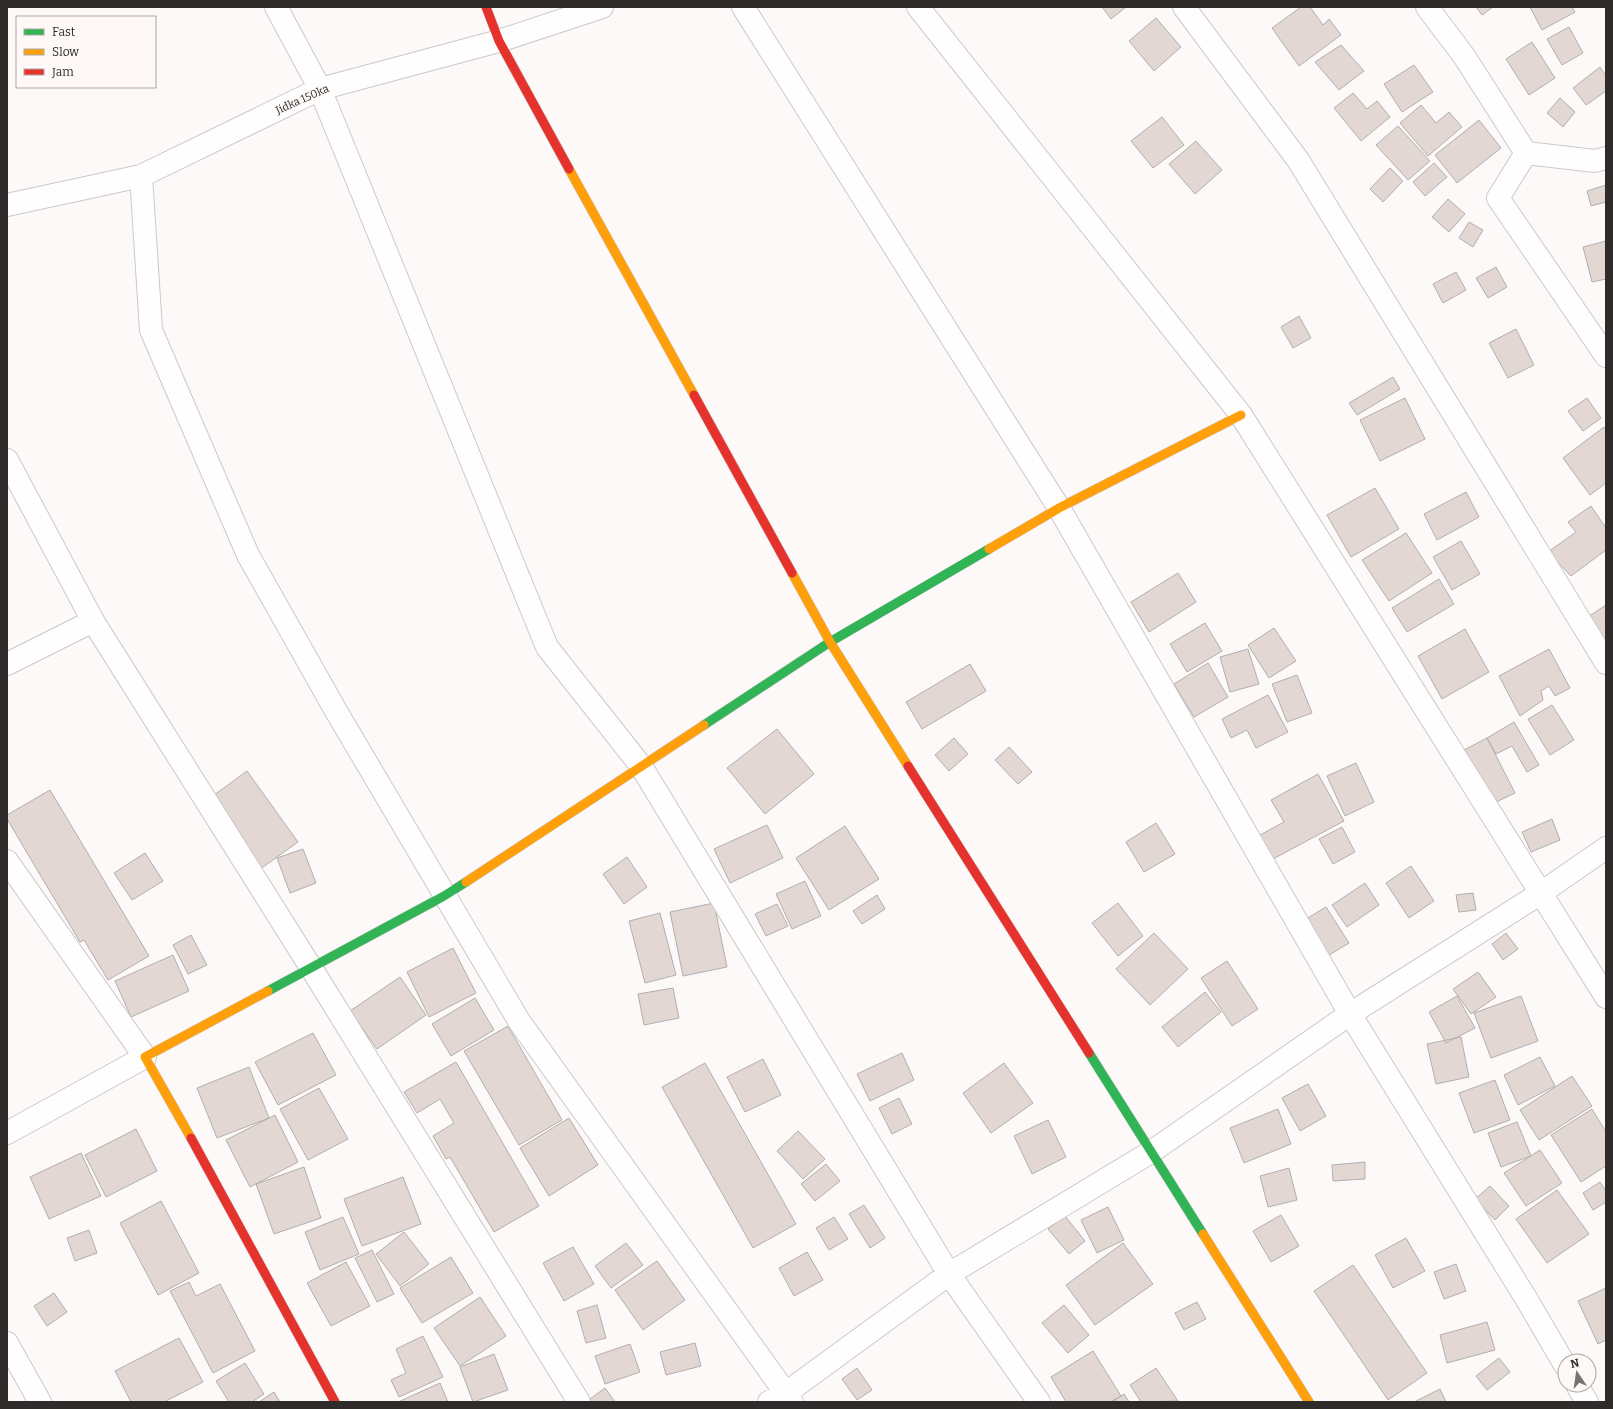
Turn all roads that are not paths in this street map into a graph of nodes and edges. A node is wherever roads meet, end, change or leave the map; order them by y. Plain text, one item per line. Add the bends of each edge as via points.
1 (276, 7) edge
2 (486, 7) edge
3 (602, 7) edge
4 (743, 7) edge
5 (918, 7) edge
6 (1184, 7) edge
7 (1426, 7) edge
8 (499, 41) junction
9 (320, 89) junction
10 (1526, 153) junction
11 (1606, 158) edge
12 (141, 176) junction
13 (7, 206) edge
14 (1606, 356) edge
15 (1241, 415) junction
16 (7, 460) edge
17 (1059, 508) junction
18 (94, 621) junction
19 (830, 642) junction
20 (1606, 663) edge
21 (7, 664) edge
22 (641, 766) junction
23 (1606, 848) edge
24 (7, 861) edge
25 (1541, 893) junction
26 (444, 896) junction
27 (310, 966) junction
28 (1606, 997) edge
29 (1350, 1014) junction
30 (145, 1057) junction
31 (7, 1133) edge
32 (1151, 1152) junction
33 (949, 1274) junction
34 (7, 1343) edge
35 (1558, 1353) edge
36 (1581, 1393) edge
37 (782, 1399) edge
38 (40, 1402) edge
39 (334, 1402) edge
40 (579, 1402) edge
41 (1039, 1402) edge
42 (1309, 1402) edge
43 (1586, 1402) edge

1 - 9 street
2 - 8 street
3 - 8 street, Jidka 150ka
4 - 17 street
5 - 15 street
6 - 20 street via 1298,160
7 - 10 street via 1464,56
8 - 9 street, Jidka 150ka
8 - 19 street
9 - 12 street, Jidka 150ka
9 - 22 street via 547,647
10 - 11 street via 1595,161
10 - 14 street via 1498,198
12 - 13 street, Jidka 150ka
12 - 26 street via 151,330 248,555
15 - 17 street
15 - 25 street
16 - 18 street
17 - 19 street
17 - 29 street
18 - 21 street
18 - 27 street
19 - 22 street
19 - 32 street
22 - 26 street
22 - 33 street
23 - 25 street
24 - 30 street
25 - 28 street
25 - 29 street
26 - 27 street
26 - 37 street via 519,1021
27 - 30 street
27 - 40 street
29 - 32 street
29 - 35 street
30 - 31 street
30 - 39 street
32 - 33 street
32 - 42 street
33 - 37 street
33 - 41 street
34 - 38 street
36 - 43 street

